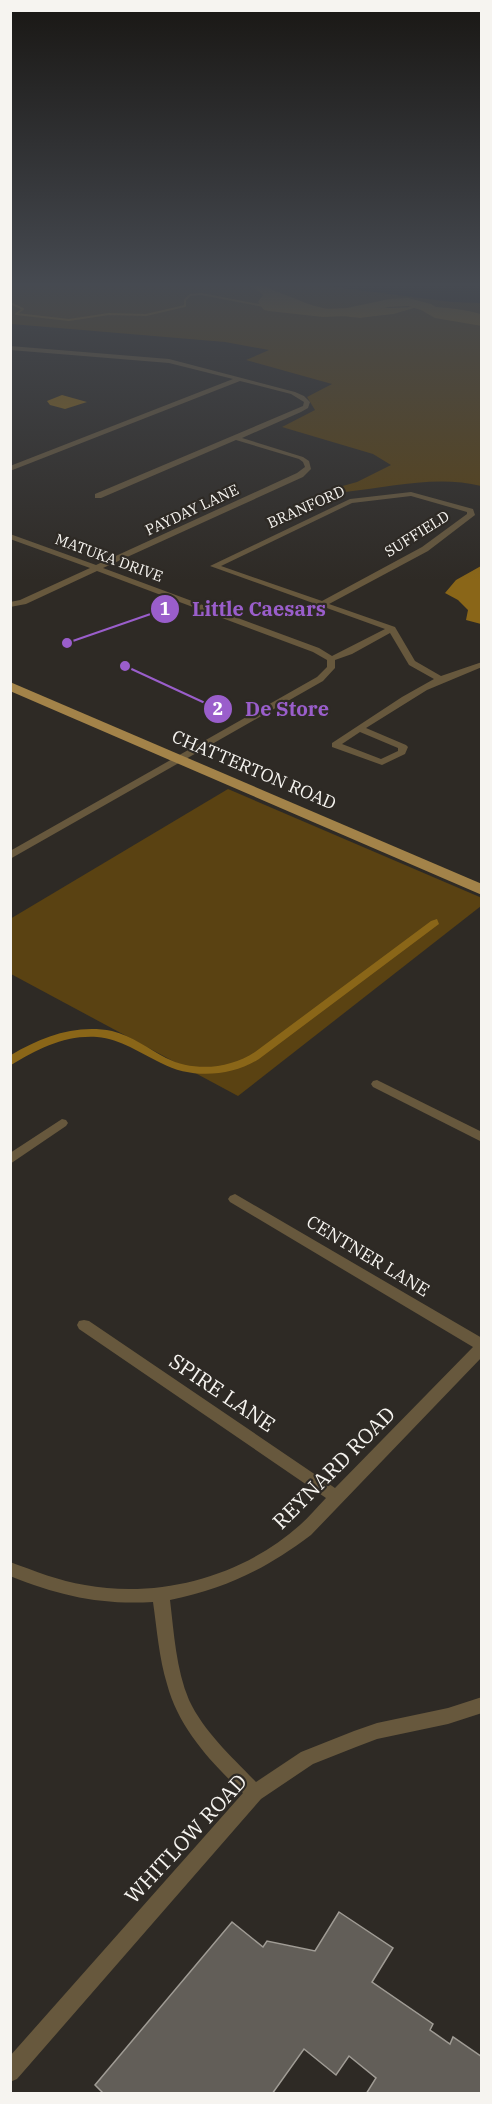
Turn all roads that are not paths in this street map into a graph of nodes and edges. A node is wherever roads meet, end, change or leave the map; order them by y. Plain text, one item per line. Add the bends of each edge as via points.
1 (227, 384) edge
2 (260, 384) edge
3 (236, 438) junction
4 (10, 469) edge
5 (416, 494) joint
6 (98, 496) dead end
7 (10, 536) edge
8 (97, 568) junction
9 (323, 604) junction
10 (10, 605) edge
11 (392, 629) junction
12 (331, 659) junction
13 (482, 664) edge
14 (440, 679) junction
15 (10, 686) edge
16 (360, 729) junction
17 (180, 760) junction
18 (10, 856) edge
19 (482, 890) edge
20 (377, 1084) dead end
21 (62, 1123) dead end
22 (482, 1138) edge
23 (10, 1160) edge
24 (235, 1199) dead end
25 (84, 1325) dead end
26 (482, 1346) edge
27 (336, 1497) junction
28 (10, 1569) edge
29 (161, 1596) junction
30 (482, 1705) edge
31 (255, 1793) junction
32 (10, 2072) edge

1 - 4 street
2 - 3 street via 302,397 306,407
3 - 6 street
3 - 8 street, PAYDAY LANE via 301,458 309,468
5 - 9 street, SUFFIELD via 465,508 471,515 425,549
5 - 9 street, BRANFORD via 346,502 214,566
7 - 8 street, MATUKA DRIVE
8 - 10 street, PAYDAY LANE
8 - 12 street, MATUKA DRIVE
9 - 11 street
11 - 12 street
11 - 14 street via 412,663
12 - 17 street via 331,668 320,679
13 - 14 street
14 - 16 street
15 - 17 main road, CHATTERTON ROAD
16 - 16 street via 335,745 378,761 387,761 402,752 403,747
17 - 18 street
17 - 19 main road, CHATTERTON ROAD
20 - 22 street
21 - 23 street
24 - 26 street, CENTNER LANE
25 - 27 street, SPIRE LANE
26 - 27 street, REYNARD ROAD
27 - 29 street, REYNARD ROAD via 284,1548 252,1568
28 - 29 street, REYNARD ROAD via 66,1590 121,1598
29 - 31 street via 177,1689 199,1731
30 - 31 street, WHITLOW ROAD via 354,1739 307,1758
31 - 32 street, WHITLOW ROAD

